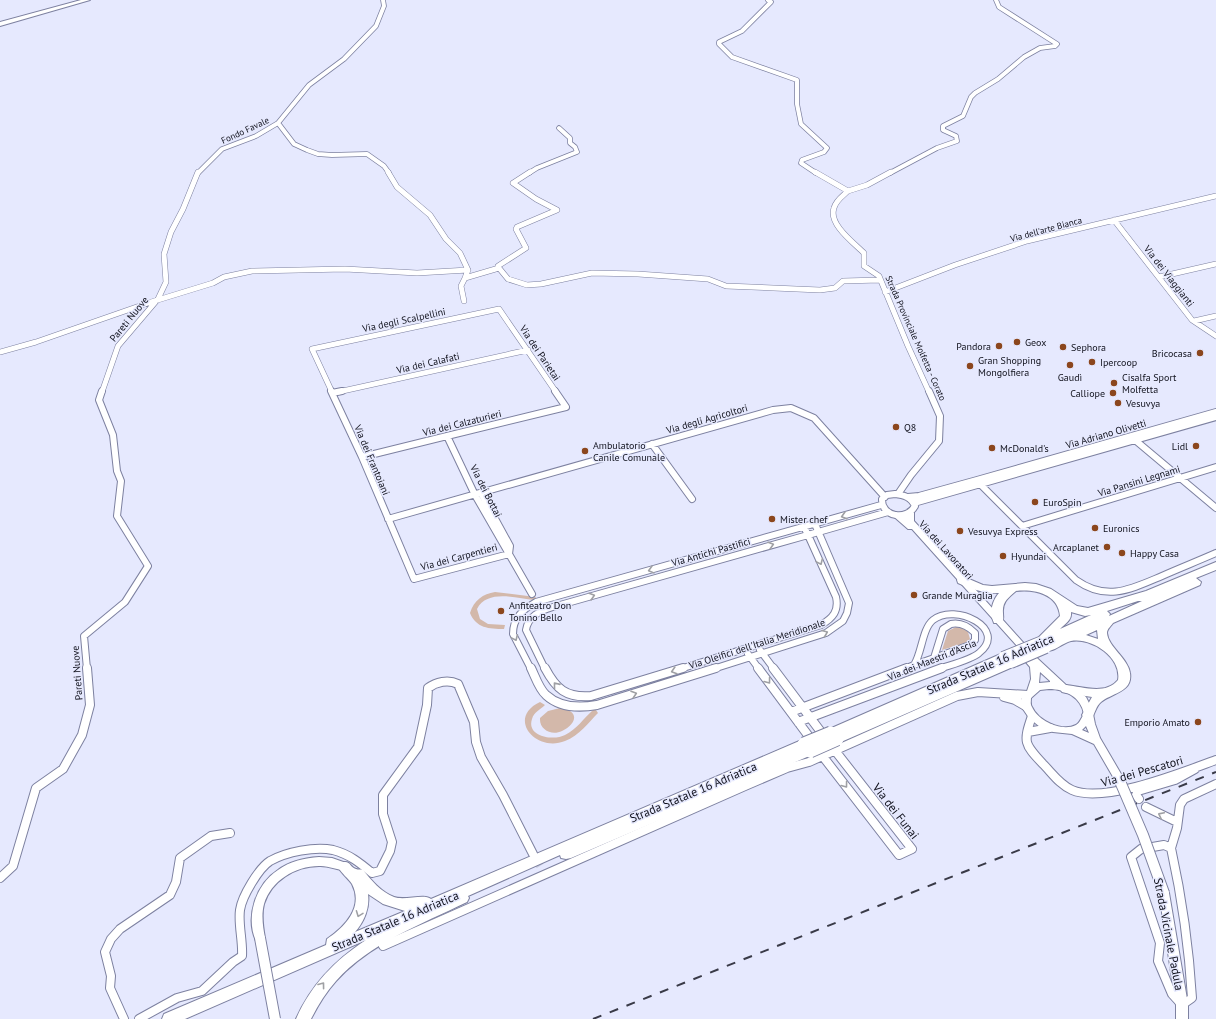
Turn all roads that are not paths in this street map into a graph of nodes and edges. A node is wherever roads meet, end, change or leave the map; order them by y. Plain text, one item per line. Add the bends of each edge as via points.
1 (82, 0) edge
2 (87, 0) edge
3 (383, 0) edge
4 (768, 0) edge
5 (996, 0) edge
6 (0, 24) edge
7 (278, 123) junction
8 (559, 128) dead end
9 (848, 191) junction
10 (1216, 196) edge
11 (1114, 220) junction
12 (1216, 264) edge
13 (499, 268) junction
14 (468, 270) junction
15 (1160, 277) junction
16 (465, 278) junction
17 (880, 280) junction
18 (885, 292) junction
19 (158, 299) junction
20 (464, 301) dead end
21 (499, 309) joint
22 (1216, 316) edge
23 (1194, 322) junction
24 (1216, 336) edge
25 (312, 349) joint
26 (528, 350) junction
27 (0, 352) edge
28 (332, 393) junction
29 (566, 407) joint
30 (1216, 412) edge
31 (1216, 417) edge
32 (447, 436) junction
33 (1135, 440) junction
34 (652, 444) junction
35 (362, 457) junction
36 (1216, 467) edge
37 (1180, 478) junction
38 (979, 482) junction
39 (478, 494) junction
40 (898, 494) junction
41 (885, 496) junction
42 (908, 497) junction
43 (692, 499) dead end
44 (914, 503) junction
45 (881, 505) junction
46 (1216, 508) edge
47 (892, 513) junction
48 (388, 519) junction
49 (909, 520) junction
50 (815, 524) junction
51 (1022, 526) junction
52 (804, 527) junction
53 (818, 532) junction
54 (808, 535) junction
55 (1216, 553) edge
56 (509, 554) junction
57 (1216, 566) edge
58 (1216, 573) edge
59 (414, 579) joint
60 (962, 580) junction
61 (1015, 588) junction
62 (532, 594) dead end
63 (1146, 595) junction
64 (1059, 599) junction
65 (1116, 616) junction
66 (998, 620) junction
67 (796, 633) junction
68 (1069, 637) junction
69 (802, 641) junction
70 (1043, 645) junction
71 (757, 646) junction
72 (745, 650) junction
73 (1115, 652) junction
74 (762, 653) junction
75 (920, 655) junction
76 (750, 657) junction
77 (934, 658) junction
78 (925, 661) junction
79 (1034, 662) junction
80 (911, 666) junction
81 (934, 670) junction
82 (1066, 688) junction
83 (993, 693) junction
84 (1030, 693) junction
85 (1105, 694) junction
86 (591, 696) joint
87 (597, 705) joint
88 (803, 707) junction
89 (791, 712) junction
90 (1029, 712) junction
91 (1088, 715) junction
92 (810, 717) junction
93 (798, 722) junction
94 (1050, 728) junction
95 (1073, 730) junction
96 (1028, 732) junction
97 (834, 741) junction
98 (1098, 742) junction
99 (807, 748) junction
100 (823, 756) junction
101 (1216, 760) edge
102 (1198, 766) junction
103 (1216, 784) edge
104 (1139, 799) dead end
105 (1146, 807) dead end
106 (1177, 822) junction
107 (230, 833) dead end
108 (1171, 848) junction
109 (533, 854) tunnel mouth
110 (345, 867) junction
111 (0, 878) edge
112 (483, 882) junction
113 (462, 898) junction
114 (383, 946) dead end
115 (273, 974) junction
116 (1182, 1005) junction
117 (124, 1019) edge
118 (139, 1019) edge
119 (169, 1019) edge
120 (186, 1019) edge
121 (275, 1019) edge
122 (303, 1019) edge
123 (1182, 1019) edge

1 - 6 highway
2 - 6 highway
3 - 7 street, Fondo Favale via 384,6 376,26 344,59 309,85
4 - 9 street via 771,2 742,31 719,44 732,57 797,80 797,104 801,124 827,148 824,152 802,160 801,163
5 - 9 street via 999,7 1057,44 1040,48 1024,57 998,79 975,93 963,116 943,126 943,130 956,136 957,141 937,148 867,185
7 - 14 street via 294,144 307,150 332,155 367,154 384,166 397,187 430,215 446,239 460,253
7 - 19 street, Fondo Favale via 256,136 222,149 199,170 170,232 164,254 166,282
8 - 13 street via 570,138 570,143 577,152 537,168 513,183 557,210 517,227 526,248 498,266
9 - 17 street, Strada Provinciale Molfetta - Corato via 834,204 834,218 841,230 864,253 864,266 879,276
10 - 11 street, Via dell'arte Bianca
11 - 15 street, Via dei Viaggianti
11 - 18 street, Via dell'arte Bianca via 1027,242 955,265
12 - 15 street
13 - 16 street
13 - 17 street via 508,280 527,285 592,273 708,279 726,286 803,290 836,288 845,280
14 - 16 street
14 - 19 street via 417,273 345,269 252,271 224,277 213,283
15 - 23 street, Via dei Viaggianti
16 - 20 street via 460,285
17 - 18 street, Strada Provinciale Molfetta - Corato
18 - 40 street, Strada Provinciale Molfetta - Corato via 940,416 939,441
19 - 27 street, Pareti Nuove via 37,342
19 - 111 street, Pareti Nuove via 118,346 99,400 113,436 117,471 121,481 117,516 148,566 125,602 84,636 90,705 82,735 63,769 36,788 15,855 15,864
21 - 25 street, Via degli Scalpellini
21 - 26 street, Via dei Parietai
22 - 23 street
23 - 24 street, Via dei Viaggianti
25 - 28 street, Via dei Frantoiani
26 - 28 street, Via dei Calafati
26 - 29 street, Via dei Parietai
28 - 35 street, Via dei Frantoiani
29 - 32 street, Via dei Calzaturieri
30 - 38 street, Via Adriano Olivetti
31 - 33 street, Via Adriano Olivetti
32 - 35 street, Via dei Calzaturieri
32 - 39 street, Via dei Bottai
33 - 37 street
33 - 38 street, Via Adriano Olivetti
34 - 39 street, Via degli Agricoltori
34 - 41 street, Via degli Agricoltori via 774,410 791,408 814,418
34 - 43 street
35 - 48 street, Via dei Frantoiani
36 - 37 street, Via Pansini Legnami
37 - 46 street
37 - 51 street, Via Pansini Legnami
38 - 42 street, Via Adriano Olivetti
38 - 44 street, Via Adriano Olivetti
38 - 51 street
39 - 48 street, Via degli Agricoltori
39 - 56 street, Via dei Bottai via 510,546
40 - 41 street
40 - 42 street
41 - 45 street
42 - 44 street
44 - 49 street
45 - 47 street
45 -> 50 street, Via Antichi Pastifici
47 - 49 main road
47 - 53 street, Via Antichi Pastifici
48 - 59 street, Via dei Frantoiani
49 - 60 main road, Via dei Lavoratori
49 - 79 main road, Via dei Lavoratori
50 - 52 street, Via Antichi Pastifici
50 - 53 street, Via Oleifici dell'Italia Meridionale
51 - 55 street via 1076,580 1088,587 1107,592 1128,590
52 - 54 street, Via Oleifici dell'Italia Meridionale
52 -> 87 street, Via Antichi Pastifici via 541,600 523,610 516,618 512,630 541,690 560,704 584,707
53 - 54 street, Via Antichi Pastifici
69 -> 53 street, Via Oleifici dell'Italia Meridionale via 837,628 845,620 849,610 847,596
54 -> 67 street, Via Oleifici dell'Italia Meridionale via 838,604 832,620
86 -> 54 street, Via Antichi Pastifici via 568,694 555,685 526,630 529,621 541,611
56 - 59 street, Via dei Carpentieri
56 - 62 street, Via dei Bottai
57 - 63 highway, Strada Statale 16 Adriatica
58 - 65 highway, Strada Statale 16 Adriatica
60 - 61 highway via 995,590
60 - 66 main road, Via dei Lavoratori
61 - 64 highway via 1033,587
61 - 66 highway via 1001,597 997,605
63 - 64 highway via 1091,612 1078,611
63 - 70 highway, Strada Statale 16 Adriatica
64 - 70 highway via 1065,608 1066,617
65 - 68 highway, Strada Statale 16 Adriatica
65 - 73 highway via 1101,628 1104,642
66 - 79 main road, Via dei Lavoratori
67 - 69 street
67 - 71 street, Via Oleifici dell'Italia Meridionale
68 - 70 highway, Strada Statale 16 Adriatica
68 - 73 highway via 1089,640
69 - 74 street, Via Oleifici dell'Italia Meridionale
70 - 97 highway, Strada Statale 16 Adriatica, bridge
71 - 72 street, Via Oleifici dell'Italia Meridionale
71 - 74 street, Via dei Funai
72 - 76 street, Via dei Funai
72 -> 86 street, Via Oleifici dell'Italia Meridionale
73 - 85 highway via 1124,666 1125,676 1121,685
74 - 76 street, Via Oleifici dell'Italia Meridionale
74 - 88 street, Via dei Funai
75 - 78 street
75 - 80 street, Via dei Maestri d’Ascia via 917,662
75 - 81 street, Via dei Maestri d’Ascia via 928,625 939,616 962,615 984,627 989,640 984,650
87 -> 76 street, Via Oleifici dell'Italia Meridionale
76 -> 89 street, Via dei Funai
77 - 77 street via 970,645 975,640 974,633 964,625 954,624 946,627
77 - 78 street
78 - 80 street
78 - 81 street
79 - 82 main road, Strada Vicinale Padula
79 - 84 main road via 1037,676
80 - 88 street, Via dei Maestri d’Ascia
81 - 92 street, Via dei Maestri d’Ascia
82 - 84 main road via 1045,686
82 - 85 highway
82 - 91 main road, Strada Vicinale Padula via 1083,701
83 - 84 street
83 - 90 street via 1015,700
83 - 97 street via 978,692 957,696
84 - 90 main road via 1026,701
85 - 91 highway via 1095,701
88 - 89 street, Via dei Maestri d’Ascia
88 - 92 street, Via dei Funai
89 - 93 street, Via dei Funai
90 - 94 main road
90 - 96 street, Via dei Pescatori
91 - 95 main road via 1082,725
91 - 98 main road, Strada Vicinale Padula
92 - 93 street, Via dei Maestri d’Ascia
92 - 97 street, Via dei Funai
93 - 100 street, Via dei Funai
94 - 95 main road
94 - 96 street
95 - 98 main road
96 - 102 street, Via dei Pescatori via 1026,743 1033,752 1062,784 1080,793 1098,794 1170,776
97 - 99 highway, Strada Statale 16 Adriatica, bridge
97 - 100 street
100 -> 97 street, Via dei Funai via 899,855 912,849
98 - 116 main road, Strada Vicinale Padula, bridge via 1119,779 1151,853 1164,893
99 - 112 highway, Strada Statale 16 Adriatica
99 - 113 highway, Strada Statale 16 Adriatica
100 - 114 street via 788,768 544,871
101 - 102 street, Via dei Pescatori
102 - 104 street via 1176,780 1138,791 1136,795
103 - 106 street via 1184,799 1180,805
106 -> 105 street
106 - 108 street
107 - 117 street via 211,836 180,858 174,889 170,895 120,929 111,939 106,952 111,976 110,988
108 - 116 street via 1191,958 1192,998
108 - 116 street via 1164,845 1140,849 1131,857 1160,943 1158,961 1172,994
109 - 118 street via 481,757 474,722 458,684 433,684 428,688 418,747 383,795 383,814 392,842 380,871 372,873 348,855 332,850 318,849 286,854 269,862 248,889 240,910 242,956 202,991 176,998
110 - 112 highway via 357,873 382,898 402,905 428,902
110 -> 115 highway via 357,881 362,893 361,907 355,922 336,941
110 - 121 main road, bridge via 330,862 310,861 290,868 266,889 259,904 260,938
112 - 115 highway, Strada Statale 16 Adriatica
113 - 120 highway, Strada Statale 16 Adriatica
122 -> 113 highway via 324,983 352,956 370,944
115 - 119 highway, Strada Statale 16 Adriatica
116 - 123 main road, Strada Vicinale Padula

